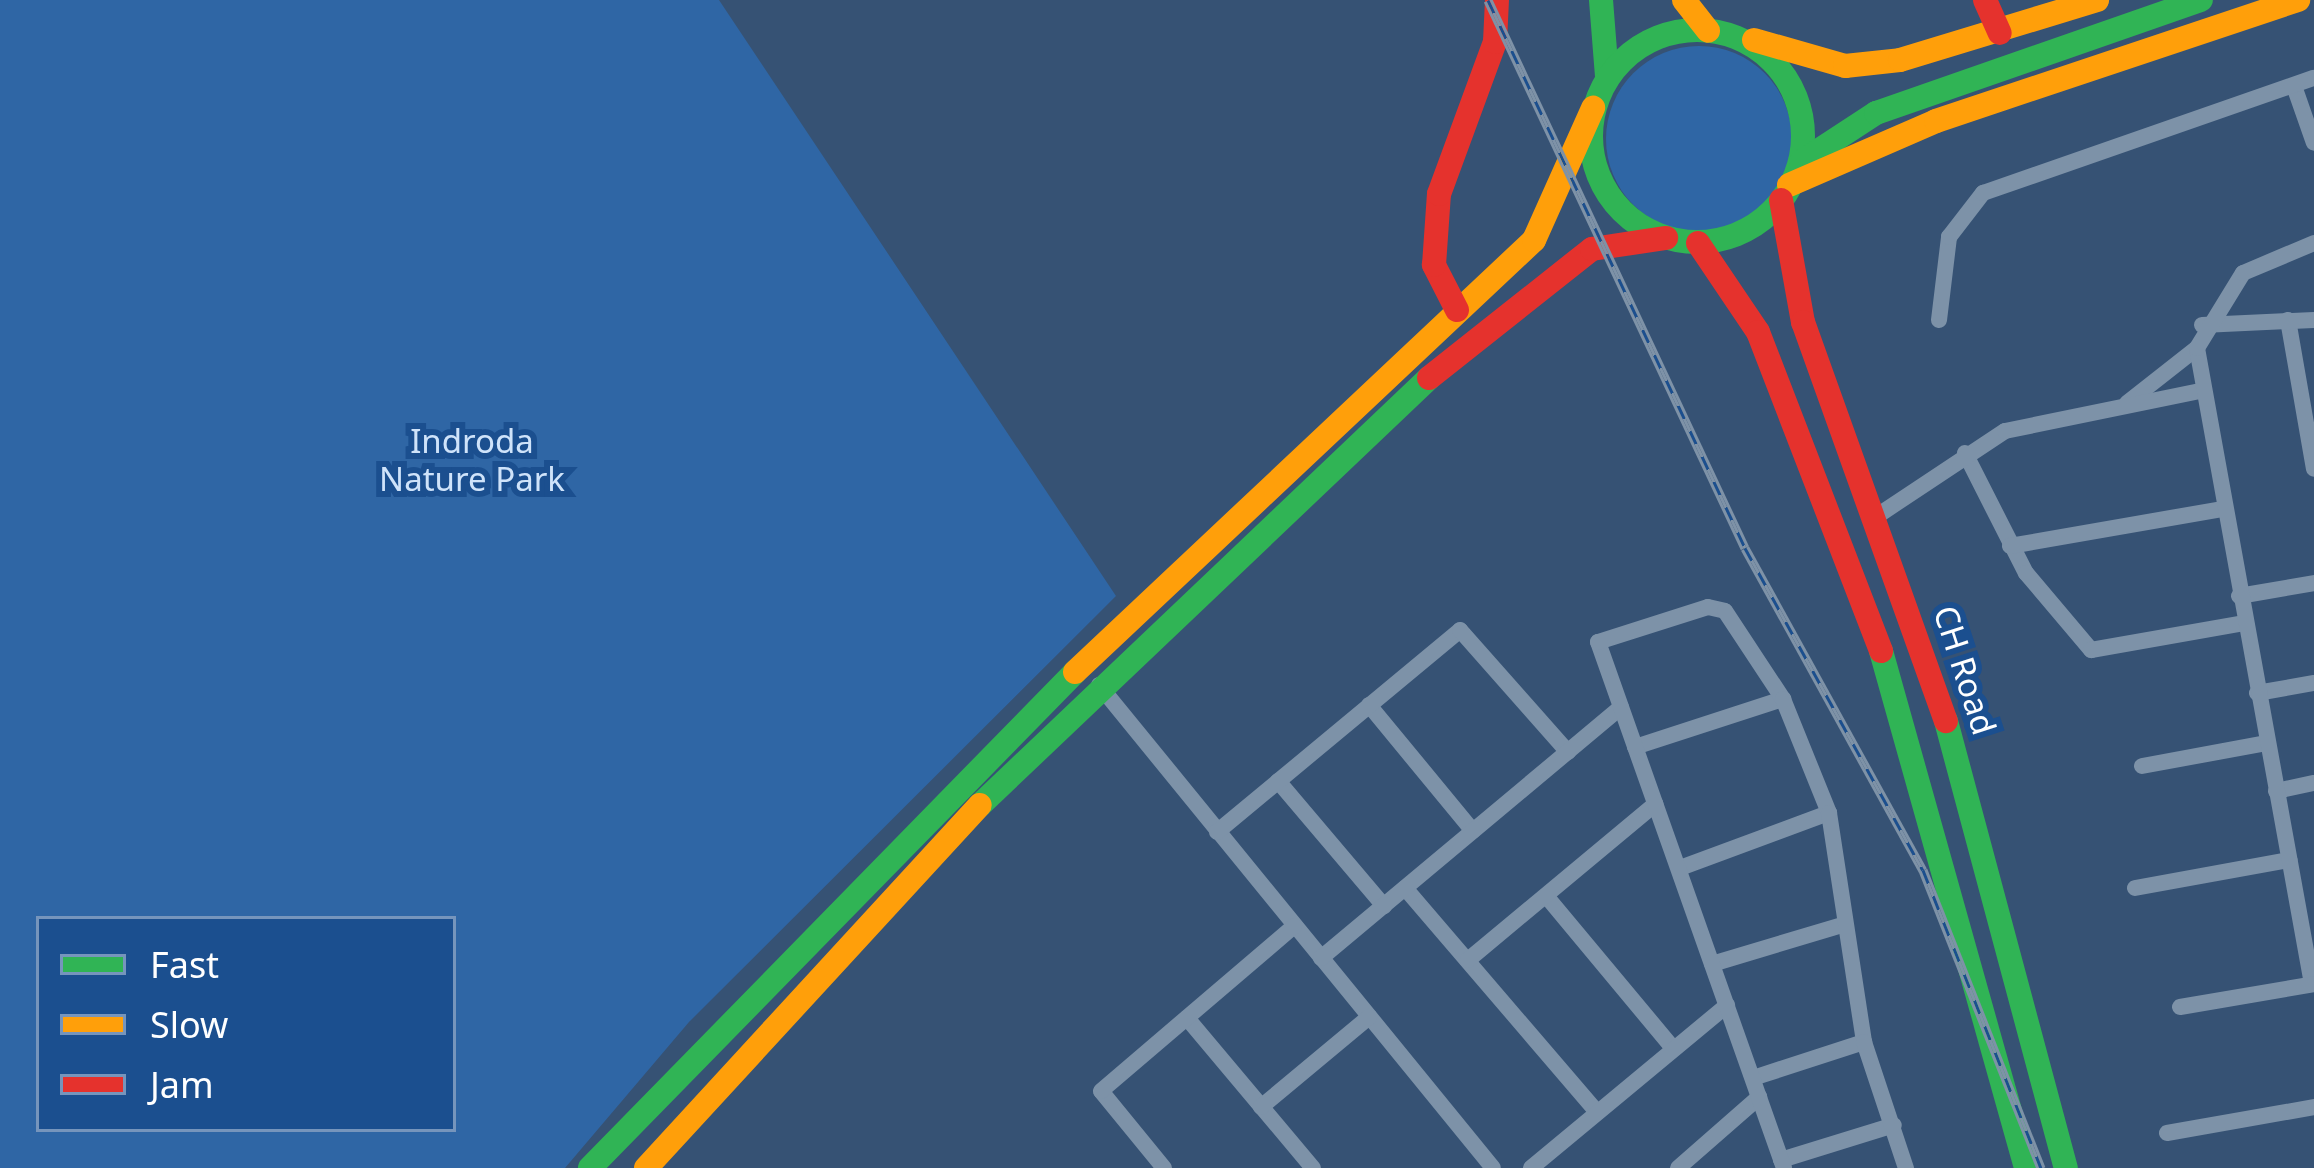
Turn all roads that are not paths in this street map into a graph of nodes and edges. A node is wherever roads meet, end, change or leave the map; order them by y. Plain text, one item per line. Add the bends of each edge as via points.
1 (1497, 0) edge
2 (1600, 0) edge
3 (1684, 0) edge
4 (2097, 0) edge
5 (2201, 0) edge
6 (2298, 0) edge
7 (1994, 2) edge
8 (1717, 32) junction
9 (2000, 33) junction
10 (1607, 77) junction
11 (2314, 79) edge
12 (2294, 86) junction
13 (1593, 108) junction
14 (2314, 143) edge
15 (1790, 182) junction
16 (1666, 238) junction
17 (1698, 243) junction
18 (2314, 243) edge
19 (1457, 310) junction
20 (1939, 320) dead end
21 (2288, 320) junction
22 (2314, 320) edge
23 (2202, 325) junction
24 (2197, 348) junction
25 (2200, 391) junction
26 (2126, 405) junction
27 (1965, 453) junction
28 (2314, 469) edge
29 (2222, 509) junction
30 (1880, 514) junction
31 (2010, 546) junction
32 (2314, 583) edge
33 (2239, 596) junction
34 (2244, 623) junction
35 (2314, 683) edge
36 (1100, 685) junction
37 (2257, 693) junction
38 (1783, 698) junction
39 (1369, 705) junction
40 (1621, 707) junction
41 (2266, 743) junction
42 (1635, 747) junction
43 (1568, 752) junction
44 (2142, 766) dead end
45 (1278, 781) junction
46 (2314, 783) edge
47 (2276, 791) junction
48 (1655, 804) junction
49 (1829, 813) junction
50 (1473, 831) junction
51 (1217, 832) junction
52 (2289, 860) junction
53 (1680, 868) junction
54 (2314, 876) edge
55 (2293, 880) junction
56 (1405, 888) junction
57 (2134, 889) dead end
58 (1546, 897) junction
59 (1384, 906) junction
60 (1845, 924) junction
61 (1294, 926) junction
62 (1321, 958) junction
63 (1468, 960) junction
64 (1712, 964) junction
65 (2313, 984) edge
66 (1726, 1005) junction
67 (2180, 1007) dead end
68 (1369, 1017) junction
69 (1187, 1018) junction
70 (1864, 1042) junction
71 (1673, 1048) junction
72 (1753, 1078) junction
73 (1759, 1096) junction
74 (1261, 1107) junction
75 (2314, 1107) edge
76 (1597, 1112) junction
77 (1894, 1125) junction
78 (2167, 1132) dead end
79 (1783, 1164) edge
80 (1483, 1165) edge
81 (590, 1168) edge
82 (646, 1168) edge
83 (1164, 1168) edge
84 (1312, 1168) edge
85 (1531, 1168) edge
86 (1678, 1168) edge
87 (1906, 1168) edge
88 (2026, 1168) edge
89 (2066, 1168) edge

1 - 19 main road via 1496,42 1439,194 1435,265
2 - 10 main road
3 - 8 main road
4 - 9 main road
5 - 15 main road via 1876,113
6 - 15 main road via 1936,121
7 - 9 main road
8 - 9 main road via 1845,66
8 - 10 main road via 1659,36
8 - 15 main road via 1782,72 1806,138
10 - 13 main road
11 - 12 street
12 - 14 street
12 - 20 street via 1983,193 1949,237
13 - 16 main road via 1589,141 1612,202
13 - 19 main road via 1534,241
15 - 17 main road via 1758,223
15 - 30 main road, CH Road via 1803,322
16 - 17 main road
16 - 36 main road via 1592,249 1560,269
17 - 88 main road via 1758,332 1865,594
18 - 23 street via 2243,273
19 - 81 main road via 949,791
21 - 22 street
21 - 23 street
21 - 28 street
23 - 24 street
24 - 25 street
24 - 26 street
25 - 26 street
25 - 29 street
26 - 27 street via 2021,426
27 - 30 street
27 - 31 street
29 - 31 street
29 - 33 street
30 - 89 main road, CH Road via 1955,746
31 - 34 street via 2091,650
32 - 33 street
33 - 34 street
34 - 37 street
35 - 37 street
36 - 51 street
36 - 82 main road
37 - 41 street
38 - 40 street via 1725,611 1708,607 1598,642
38 - 42 street
38 - 49 street
39 - 43 street via 1460,630
39 - 45 street
39 - 50 street
40 - 42 street
40 - 43 street
41 - 44 street
41 - 47 street
42 - 48 street
43 - 50 street
45 - 51 street
45 - 59 street
46 - 47 street
47 - 52 street
48 - 53 street
48 - 58 street
49 - 53 street
49 - 60 street
50 - 56 street
51 - 61 street
52 - 55 street
52 - 57 street
53 - 64 street
54 - 55 street
55 - 65 street
56 - 59 street
56 - 63 street
58 - 63 street
58 - 71 street
59 - 62 street
60 - 64 street
60 - 70 street
61 - 62 street
61 - 69 street
62 - 68 street
63 - 76 street
64 - 66 street
65 - 67 street
66 - 71 street
66 - 72 street
68 - 74 street
68 - 80 street
69 - 74 street
69 - 83 street via 1101,1091
70 - 72 street
70 - 77 street
71 - 76 street
72 - 73 street
73 - 79 street
73 - 86 street
74 - 84 street
75 - 78 street
76 - 85 street
77 - 79 street
77 - 87 street

